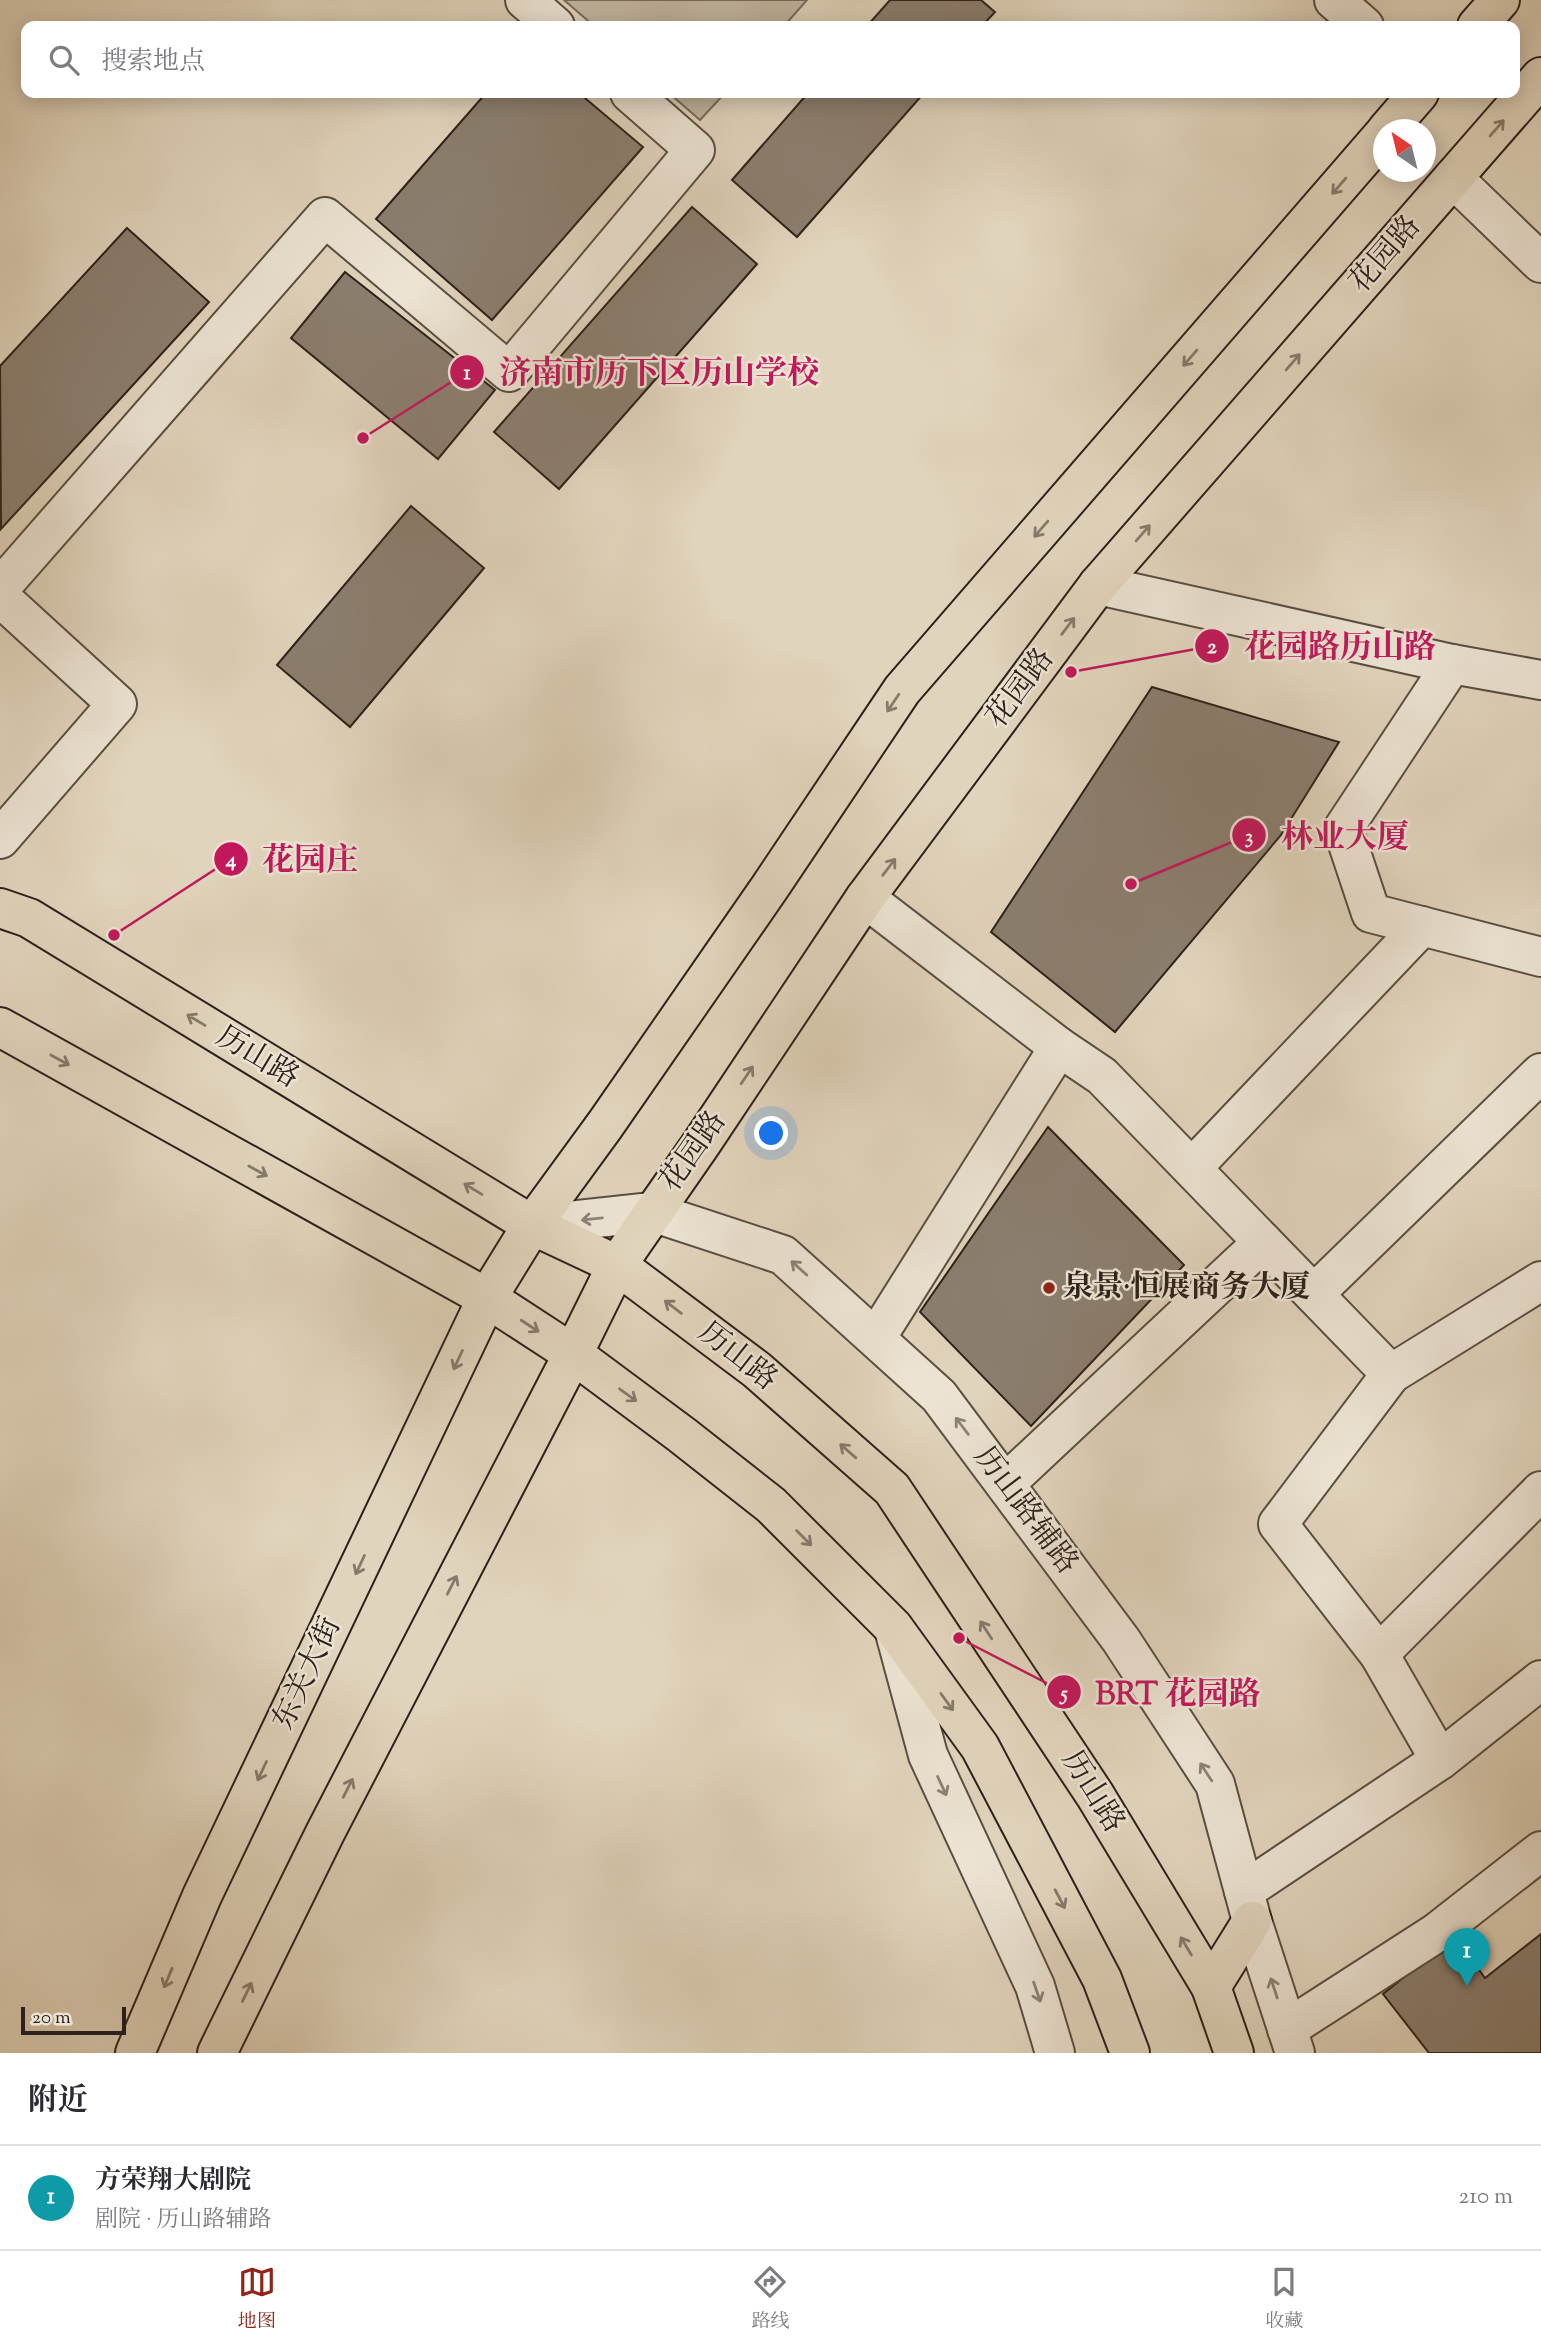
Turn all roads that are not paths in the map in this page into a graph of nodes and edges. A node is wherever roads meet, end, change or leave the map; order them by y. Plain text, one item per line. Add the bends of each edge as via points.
1 (525, 0) edge
2 (1334, 0) edge
3 (1500, 0) edge
4 (549, 21) edge
5 (1358, 21) edge
6 (1481, 21) edge
7 (1541, 77) edge
8 (636, 98) edge
9 (1415, 98) edge
10 (1397, 119) edge
11 (1373, 147) edge
12 (1453, 178) junction
13 (1541, 263) edge
14 (1098, 585) junction
15 (0, 587) edge
16 (0, 597) edge
17 (1452, 664) junction
18 (1541, 680) edge
19 (0, 839) edge
20 (0, 884) edge
21 (865, 898) junction
22 (15, 913) edge
23 (1422, 926) junction
24 (1541, 957) edge
25 (0, 1027) edge
26 (1059, 1047) junction
27 (1541, 1073) edge
28 (1192, 1168) junction
29 (652, 1212) junction
30 (532, 1225) junction
31 (1263, 1242) junction
32 (617, 1265) junction
33 (1541, 1281) edge
34 (1314, 1294) junction
35 (487, 1298) junction
36 (876, 1338) junction
37 (573, 1354) junction
38 (1391, 1374) junction
39 (1005, 1484) junction
40 (1541, 1491) edge
41 (893, 1627) junction
42 (1379, 1654) junction
43 (1541, 1680) edge
44 (1440, 1760) junction
45 (1541, 1851) edge
46 (1248, 1906) junction
47 (1211, 1987) junction
48 (1291, 2041) edge
49 (135, 2053) edge
50 (217, 2053) edge
51 (1055, 2053) edge
52 (1130, 2053) edge
53 (1234, 2053) edge

1 - 4 street
2 - 5 street
3 - 6 main road
12 -> 7 main road, 花园路
8 - 15 street via 695,150 509,372 325,217
9 - 10 main road
11 -> 30 main road via 902,690
12 - 13 street
14 -> 12 main road, 花园路
14 - 17 street
21 -> 14 main road, 花园路
16 - 19 street via 117,704
17 - 18 street
17 - 23 street via 1343,829 1371,913
20 - 22 main road, 历山路
21 - 26 street
29 -> 21 main road, 花园路
30 -> 22 main road, 历山路
23 - 24 street
23 - 28 street
25 -> 35 main road
26 - 28 street via 1102,1076
26 - 36 street
27 - 34 street
28 - 31 street
29 -> 30 street, 历山路辅路
29 - 32 main road, 花园路
36 -> 29 street, 历山路辅路 via 783,1255
30 - 32 main road, 历山路
30 - 35 main road
31 - 34 street
31 - 39 street
32 - 37 main road, 花园路
47 -> 32 main road, 历山路 via 1095,1795 892,1489 757,1370
33 - 38 street
34 - 38 street
35 -> 37 main road
35 -> 49 main road, 东关大街 via 202,1896
39 -> 36 street, 历山路辅路 via 939,1396
37 -> 41 main road via 771,1505
50 -> 37 main road via 325,1833
38 - 42 street via 1278,1524
46 -> 39 street, 历山路辅路 via 1215,1784 1121,1640
40 - 42 street
41 -> 51 street via 928,1755 1035,1986
41 -> 52 main road via 980,1747 1102,1979
42 - 44 street
43 - 44 street
44 - 46 street
45 - 48 street
46 - 47 main road
48 -> 46 street, 历山路辅路
47 - 53 main road, 历山路

